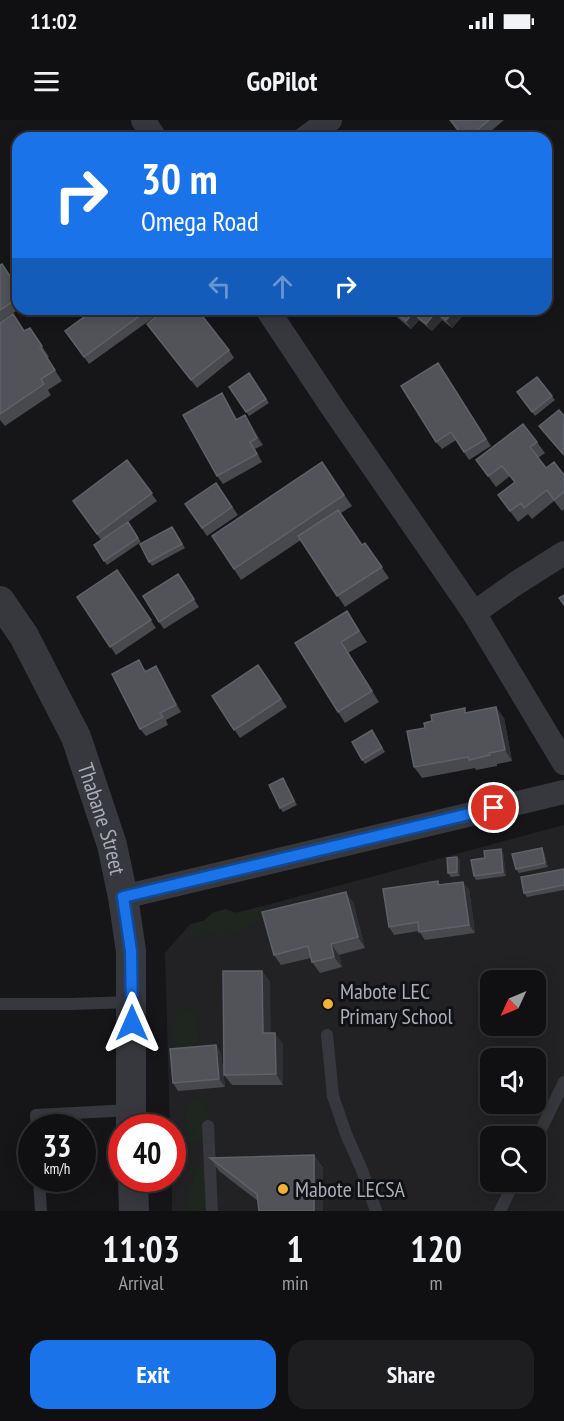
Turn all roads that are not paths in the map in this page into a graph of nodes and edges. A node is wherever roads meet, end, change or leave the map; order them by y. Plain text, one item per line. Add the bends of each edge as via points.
1 (330, 120) edge
2 (313, 132) edge
3 (271, 315) edge
4 (564, 553) edge
5 (0, 601) edge
6 (474, 613) junction
7 (564, 764) edge
8 (564, 792) edge
9 (123, 897) junction
10 (132, 1002) junction
11 (0, 1004) edge
12 (327, 1035) dead end
13 (564, 1082) edge
14 (131, 1114) edge
15 (208, 1126) dead end
16 (543, 1126) edge
17 (39, 1192) edge
18 (133, 1192) edge
19 (509, 1192) edge
20 (40, 1211) edge
21 (134, 1211) edge
22 (212, 1211) edge
23 (376, 1211) edge
24 (500, 1211) edge

1 - 2 street
3 - 6 street
4 - 6 street
5 - 9 street, Thabane Street via 24,636 76,737 112,845
6 - 7 street
8 - 9 street
9 - 10 street, Thabane Street via 131,951
10 - 11 lane
10 - 14 street, Thabane Street
12 - 23 lane via 333,1096
13 - 16 lane
15 - 22 lane
17 - 20 lane
18 - 21 street
19 - 24 lane

